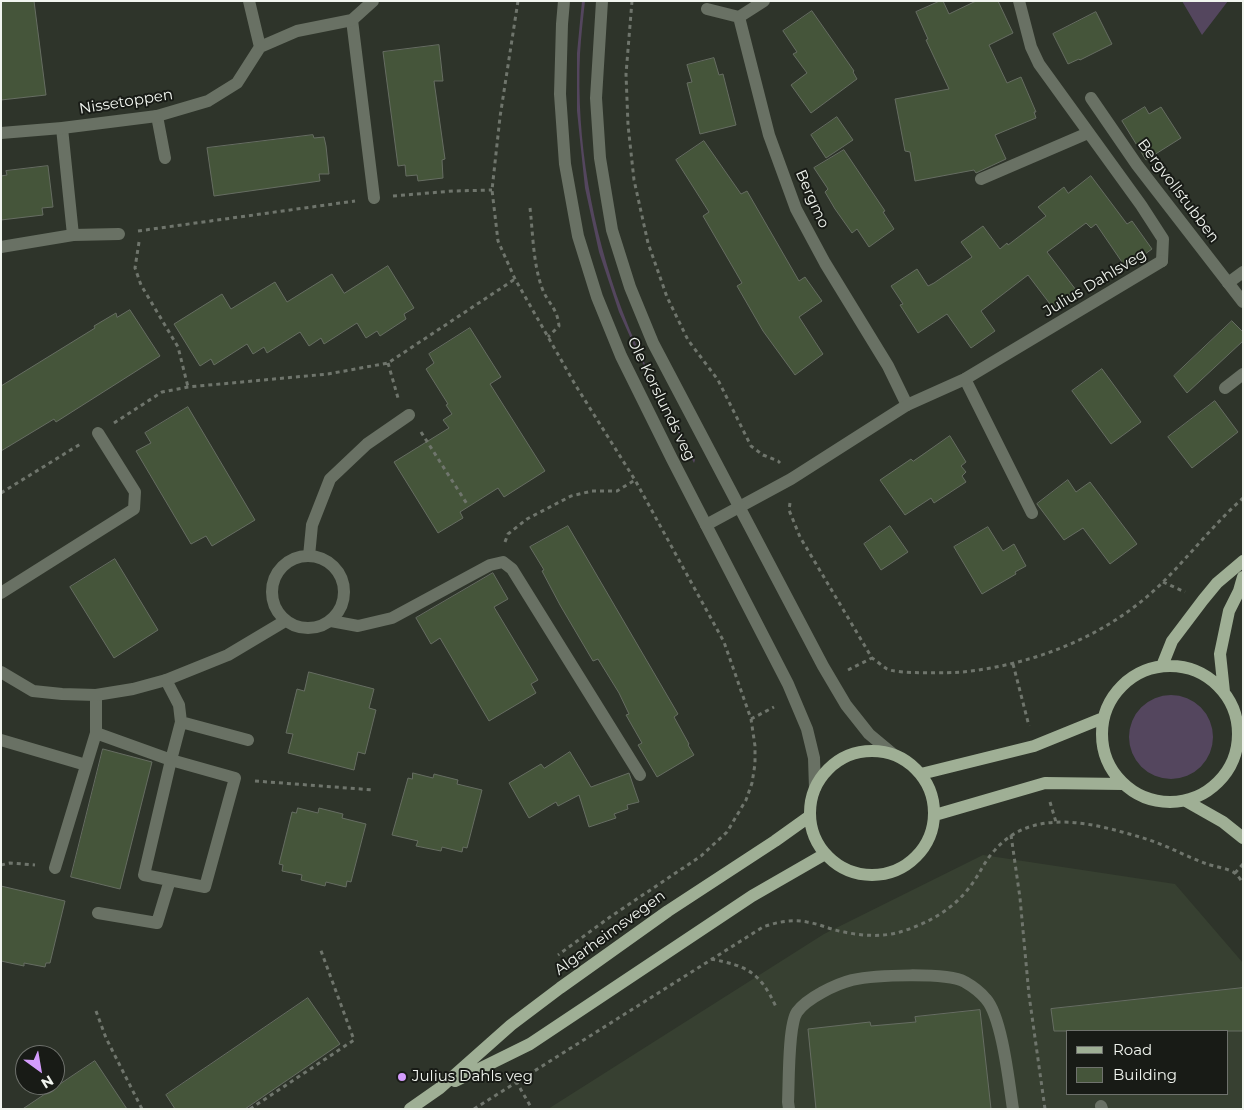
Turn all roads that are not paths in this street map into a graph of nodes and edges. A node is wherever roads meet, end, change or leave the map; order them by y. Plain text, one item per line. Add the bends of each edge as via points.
1 (249, 1) edge
2 (373, 1) edge
3 (564, 1) edge
4 (602, 1) edge
5 (764, 1) edge
6 (1019, 1) edge
7 (707, 9) dead end
8 (739, 17) junction
9 (352, 20) junction
10 (260, 47) junction
11 (1091, 98) dead end
12 (158, 116) junction
13 (62, 128) junction
14 (1088, 133) junction
15 (1, 134) edge
16 (165, 158) dead end
17 (981, 180) dead end
18 (374, 198) road end
19 (119, 234) road end
20 (73, 235) junction
21 (1, 247) edge
22 (1243, 272) edge
23 (1228, 283) junction
24 (1243, 302) edge
25 (1243, 374) edge
26 (965, 379) junction
27 (1225, 388) dead end
28 (907, 405) junction
29 (409, 415) road end
30 (98, 433) road end
31 (740, 507) junction
32 (1032, 513) dead end
33 (706, 525) junction
34 (309, 556) junction
35 (1243, 561) edge
36 (1243, 577) edge
37 (1, 593) edge
38 (285, 621) junction
39 (331, 621) junction
40 (1162, 666) junction
41 (1, 672) edge
42 (166, 680) junction
43 (1224, 692) junction
44 (96, 695) junction
45 (1103, 718) junction
46 (181, 722) junction
47 (96, 733) junction
48 (1, 740) edge
49 (248, 740) dead end
50 (1240, 753) edge
51 (893, 754) junction
52 (171, 760) junction
53 (86, 765) junction
54 (921, 774) junction
55 (640, 775) dead end
56 (1123, 784) junction
57 (815, 788) junction
58 (1186, 801) junction
59 (935, 815) junction
60 (810, 816) junction
61 (1243, 838) edge
62 (825, 854) junction
63 (55, 868) road end
64 (170, 880) junction
65 (98, 913) dead end
66 (440, 1088) junction
67 (410, 1109) edge
68 (789, 1109) edge
69 (1014, 1109) edge

1 - 10 street
2 - 9 street
3 - 33 street, Ole Korslunds veg via 560,94 565,164 578,236 597,298 620,356
4 - 31 street, Ole Korslunds veg via 596,98 600,158 612,230 630,287 653,343
5 - 8 street
6 - 14 street, Julius Dahlsveg via 1039,64
7 - 8 street
8 - 28 street, Bergmo via 769,136 796,209 825,264 888,366
9 - 10 street via 297,31
9 - 18 street
10 - 12 street, Nissetoppen via 237,83 208,102
11 - 23 street, Bergvollstubben via 1137,165
12 - 13 street, Nissetoppen
12 - 16 street
13 - 15 street, Nissetoppen
13 - 20 street
14 - 17 street
14 - 26 street, Julius Dahlsveg via 1163,239 1162,261
19 - 20 street
20 - 21 street
22 - 23 street
23 - 24 street, Bergvollstubben
25 - 27 street
26 - 28 street, Julius Dahlsveg
26 - 32 street
28 - 31 street, Julius Dahlsveg via 791,479
29 - 34 street via 367,444 330,479 312,525
30 - 37 street via 135,492 134,509
31 - 33 street, Julius Dahlsveg
31 - 51 street, Ole Korslunds veg via 846,705 869,734
33 - 57 street, Ole Korslunds veg via 788,684 807,729 814,758
34 - 38 street via 294,559 281,567 273,580 272,595 276,609
34 - 39 street via 326,560 341,580 344,589 342,606
35 - 40 main road via 1203,600 1172,641
36 - 43 main road via 1229,611 1220,654
38 - 39 street via 300,628 316,628
38 - 42 street via 228,655
39 - 55 street via 358,626 392,618 490,565 503,562 512,569
40 - 43 main road via 1185,667 1207,676
40 - 45 main road via 1146,670 1118,688
41 - 44 street via 33,691
42 - 44 street
42 - 46 street via 179,705
43 - 50 main road via 1234,709
44 - 47 street
45 - 54 main road via 1034,746
45 - 56 main road via 1104,754 1111,770
46 - 49 street
46 - 52 street
47 - 52 street
47 - 53 street
48 - 53 street
50 - 58 main road via 1220,782 1204,794
51 - 54 main road
51 - 57 main road via 868,751 844,758 827,771
52 - 64 street via 144,875
52 - 64 street via 235,778 205,887
53 - 63 street
54 - 59 main road via 934,802
56 - 58 main road via 1152,801
56 - 59 main road via 1044,783
57 - 60 main road via 810,801
58 - 61 main road via 1223,822
59 - 62 main road via 922,852 895,872 861,875 835,864
60 - 62 main road via 814,834
60 - 66 main road, Algarheimsvegen via 560,988
62 - 66 main road, Algarheimsvegen via 752,896 530,1044
64 - 65 street via 157,923
66 - 67 main road, Algarheimsvegen
68 - 69 street via 791,1035 797,1012 819,993 852,980 886,976 936,976 965,982 986,999 998,1026

